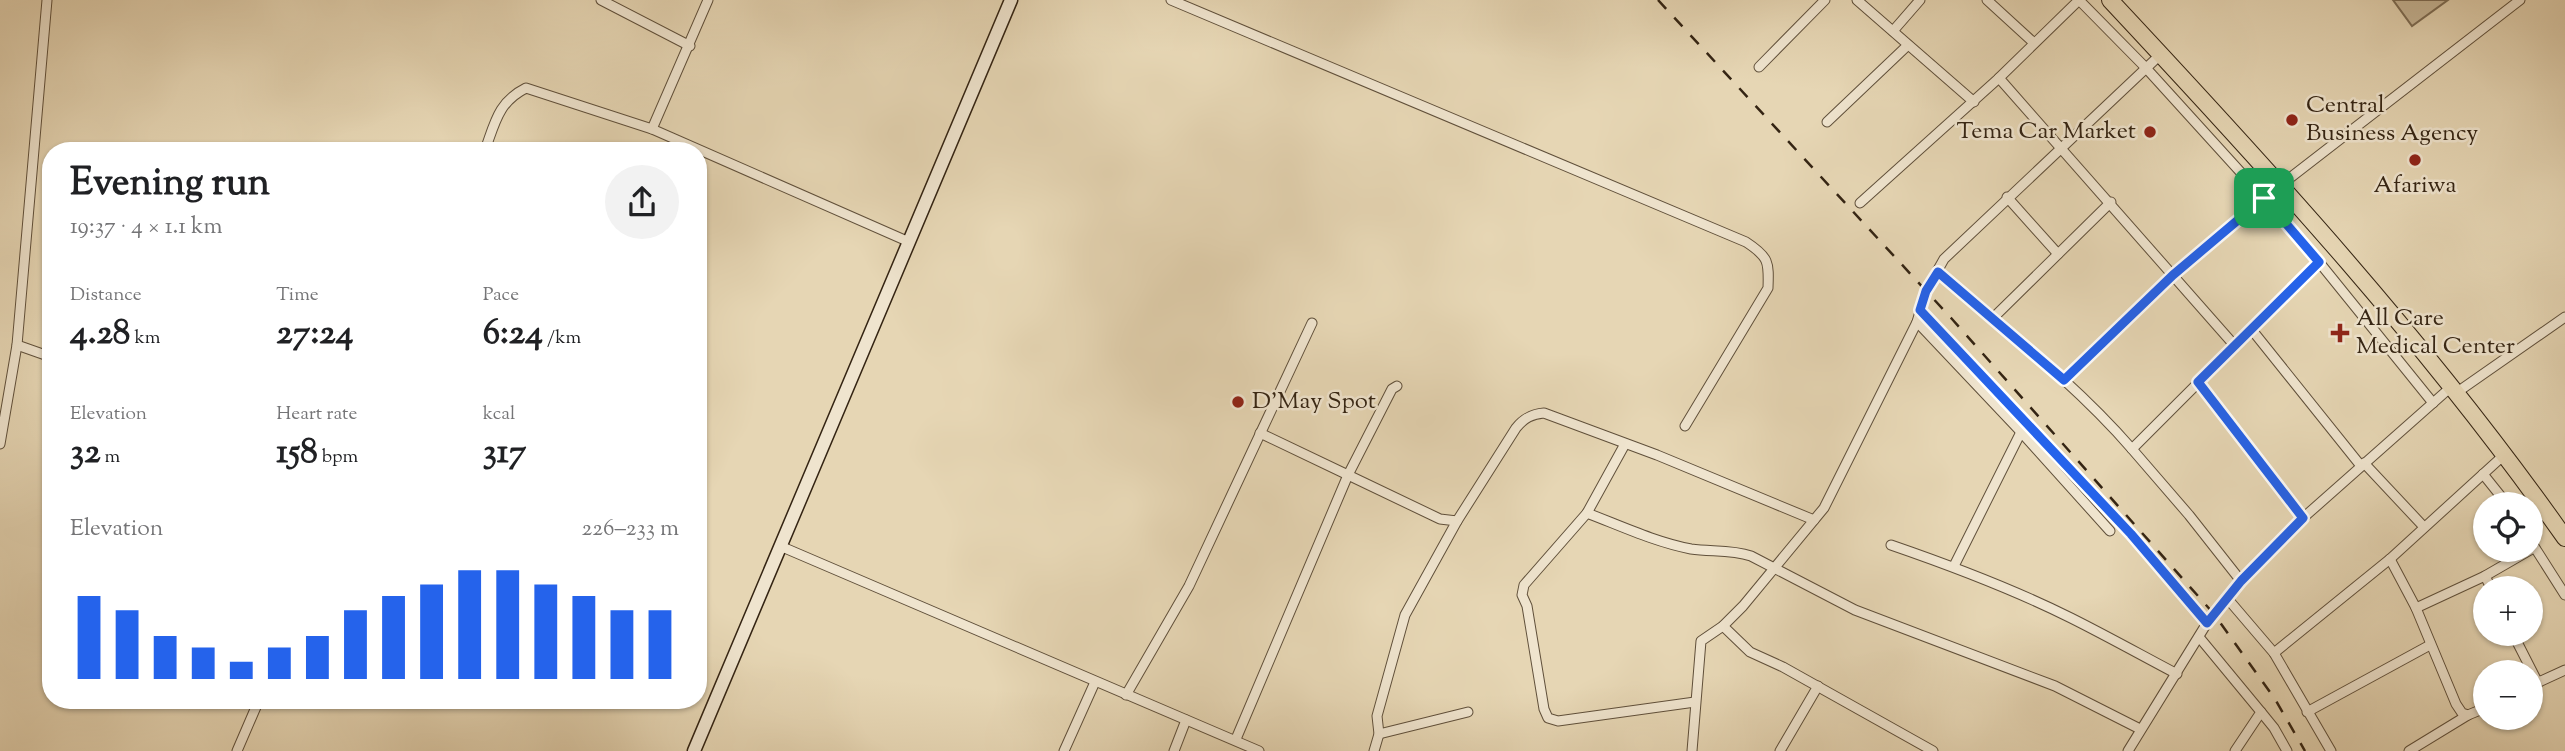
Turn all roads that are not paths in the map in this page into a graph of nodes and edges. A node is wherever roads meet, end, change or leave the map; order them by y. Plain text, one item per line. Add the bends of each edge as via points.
1 (47, 0) edge
2 (601, 0) edge
3 (708, 0) edge
4 (1011, 0) edge
5 (1171, 0) edge
6 (1825, 0) edge
7 (1857, 0) edge
8 (1920, 0) edge
9 (1987, 0) edge
10 (2110, 0) edge
11 (2520, 0) edge
12 (1893, 31) junction
13 (2034, 43) junction
14 (1908, 45) junction
15 (690, 46) junction
16 (2160, 55) junction
17 (1759, 67) dead end
18 (2146, 68) junction
19 (1999, 78) junction
20 (1974, 102) junction
21 (1827, 122) dead end
22 (652, 130) junction
23 (488, 142) edge
24 (680, 142) edge
25 (2061, 146) junction
26 (707, 154) edge
27 (2280, 186) junction
28 (2007, 197) junction
29 (2264, 198) junction
30 (2111, 202) junction
31 (1860, 203) dead end
32 (907, 241) junction
33 (2058, 254) junction
34 (2319, 262) junction
35 (1938, 272) junction
36 (2173, 275) junction
37 (1920, 310) junction
38 (2565, 317) edge
39 (1992, 318) junction
40 (1917, 322) junction
41 (1312, 323) dead end
42 (2252, 330) junction
43 (17, 345) junction
44 (2235, 346) junction
45 (42, 354) edge
46 (2064, 380) junction
47 (2198, 382) junction
48 (1397, 386) dead end
49 (2453, 390) junction
50 (2433, 403) junction
51 (1685, 426) dead end
52 (2021, 432) junction
53 (1260, 433) junction
54 (0, 444) edge
55 (1625, 444) junction
56 (2132, 449) junction
57 (2504, 455) junction
58 (2362, 464) junction
59 (2483, 474) junction
60 (1348, 475) junction
61 (2497, 492) edge
62 (1587, 513) junction
63 (2303, 518) junction
64 (1814, 520) junction
65 (1457, 521) junction
66 (2424, 527) junction
67 (2110, 531) dead end
68 (2565, 538) edge
69 (1891, 545) dead end
70 (780, 546) junction
71 (2390, 559) junction
72 (2506, 562) edge
73 (2542, 562) edge
74 (1954, 566) junction
75 (1774, 569) junction
76 (2484, 576) edge
77 (2241, 581) junction
78 (2473, 581) edge
79 (2565, 594) edge
80 (2227, 598) junction
81 (2416, 608) junction
82 (2207, 623) junction
83 (1723, 626) junction
84 (2199, 637) junction
85 (2430, 645) junction
86 (2274, 653) junction
87 (2565, 670) edge
88 (2176, 674) junction
89 (2543, 680) edge
90 (1095, 682) junction
91 (1818, 686) junction
92 (1126, 695) junction
93 (1695, 702) junction
94 (254, 709) edge
95 (1468, 712) dead end
96 (2261, 712) junction
97 (2307, 712) junction
98 (2473, 713) edge
99 (2468, 715) junction
100 (1186, 720) junction
101 (2140, 729) junction
102 (1379, 734) junction
103 (1236, 740) junction
104 (237, 751) edge
105 (694, 751) edge
106 (1064, 751) edge
107 (1174, 751) edge
108 (1259, 751) edge
109 (1374, 751) edge
110 (1692, 751) edge
111 (1780, 751) edge
112 (1933, 751) edge
113 (2128, 751) edge
114 (2235, 751) edge
115 (2287, 751) edge
116 (2331, 751) edge
117 (2409, 751) edge

1 - 43 street
2 - 15 street
3 - 15 street
4 - 32 street
5 - 51 street via 1761,252 1769,265 1768,288
6 - 17 street
7 - 12 street
8 - 12 street
9 - 13 street
10 - 16 highway
11 - 27 street
12 - 14 street
13 - 18 street via 2079,0
13 - 19 street
14 - 20 street
14 - 21 street
15 - 22 street
16 - 18 street
16 - 27 highway
18 - 25 street
18 - 29 street
19 - 20 street
19 - 25 street
20 - 31 street
22 - 23 street via 526,89 513,94 501,107
22 - 24 street
25 - 28 street
25 - 30 street
26 - 32 street
27 - 29 street
27 - 49 highway
28 - 33 street
28 - 35 street via 1951,251
29 - 34 street
29 - 36 street
30 - 33 street
30 - 36 street
32 - 70 street
33 - 39 street
34 - 42 street
34 - 50 street
35 - 37 street
35 - 39 street
36 - 44 street
36 - 46 street
37 - 40 street
37 - 82 street via 2131,534
38 - 49 street
39 - 46 street
40 - 52 street
40 - 64 street via 1832,494
41 - 53 street
42 - 44 street
42 - 58 street
43 - 45 street
43 - 54 street
44 - 47 street
46 - 56 street
47 - 56 street
47 - 63 street
48 - 60 street
49 - 50 street
49 - 57 highway
50 - 58 street
52 - 67 street
52 - 74 street
53 - 60 street
53 - 92 street via 1189,586
55 - 62 street
55 - 64 street
55 - 65 street via 1544,413 1534,414 1516,428
56 - 77 street
57 - 59 street
57 - 68 highway
58 - 63 street
58 - 66 street
59 - 61 street
59 - 66 street
60 - 65 street via 1440,519
60 - 103 street
62 - 75 street via 1688,548 1741,552
62 - 93 street via 1524,585 1522,595 1548,718 1558,721
63 - 77 street
64 - 75 street
65 - 102 street via 1405,615 1377,716
66 - 71 street
69 - 74 street
70 - 90 street
70 - 105 street
71 - 81 street
71 - 86 street
72 - 76 street
73 - 79 street
74 - 88 street via 2070,617
75 - 83 street
75 - 101 street via 1855,610 2054,685
77 - 80 street
78 - 81 street
80 - 82 street
80 - 86 street
81 - 85 street
82 - 84 street
83 - 91 street via 1750,652
83 - 93 street via 1701,641
84 - 88 street
84 - 96 street
85 - 97 street
85 - 99 street via 2456,704
86 - 97 street
87 - 89 street
88 - 101 street
90 - 92 street
90 - 106 street
91 - 111 street
91 - 112 street
92 - 100 street
93 - 110 street
94 - 104 street
95 - 102 street
96 - 114 street
96 - 115 street
97 - 116 street
98 - 99 street
99 - 117 street
100 - 103 street
100 - 107 street
101 - 113 street
102 - 109 street
103 - 108 street

